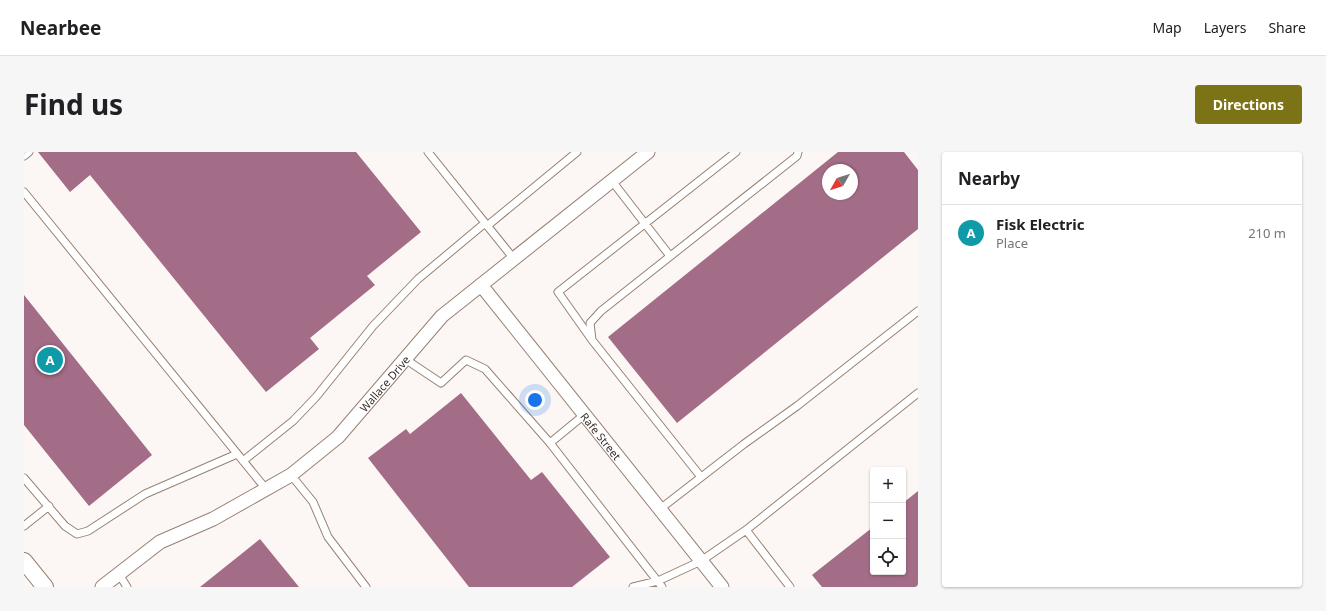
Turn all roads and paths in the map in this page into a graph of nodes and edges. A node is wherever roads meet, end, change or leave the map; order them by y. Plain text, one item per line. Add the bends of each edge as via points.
1 (29, 152) edge
2 (428, 152) edge
3 (577, 152) edge
4 (648, 152) edge
5 (736, 152) edge
6 (798, 152) edge
7 (24, 156) edge
8 (612, 181) junction
9 (24, 192) edge
10 (645, 224) junction
11 (486, 225) junction
12 (670, 256) junction
13 (514, 259) junction
14 (481, 285) junction
15 (918, 311) edge
16 (592, 340) junction
17 (405, 359) junction
18 (918, 393) edge
19 (584, 415) junction
20 (550, 443) junction
21 (237, 454) junction
22 (242, 461) junction
23 (291, 475) junction
24 (701, 477) junction
25 (24, 478) edge
26 (266, 489) junction
27 (50, 506) junction
28 (660, 509) junction
29 (24, 526) edge
30 (746, 530) junction
31 (24, 561) edge
32 (701, 561) junction
33 (119, 574) junction
34 (660, 584) edge
35 (44, 587) edge
36 (102, 587) edge
37 (127, 587) edge
38 (366, 587) edge
39 (633, 587) edge
40 (722, 587) edge
41 (790, 587) edge

1 - 7 lane
2 - 11 lane
3 - 11 lane
4 - 8 street, Wallace Drive
5 - 10 lane
6 - 12 lane via 797,156
8 - 10 lane
8 - 13 street, Wallace Drive
9 - 21 lane
10 - 12 lane
10 - 16 lane via 558,292
11 - 13 lane
11 - 22 lane via 418,279 373,326 316,397 293,421
12 - 16 lane via 601,311 590,323
13 - 14 street, Wallace Drive
14 - 17 street, Wallace Drive via 442,316
14 - 19 street, Rafe Street
15 - 24 lane
16 - 24 lane
17 - 20 lane via 441,382 466,360 485,369
17 - 23 street, Wallace Drive via 338,437
18 - 30 lane
19 - 20 lane
19 - 28 street, Rafe Street
20 - 34 lane
21 - 22 lane
21 - 27 lane via 145,494 88,530 77,534 65,526
22 - 26 lane
23 - 26 street, Wallace Drive
23 - 38 lane via 313,502 328,537
24 - 28 lane
25 - 27 lane
26 - 33 street, Wallace Drive via 213,520 160,542
27 - 29 lane
28 - 32 street, Rafe Street
30 - 32 lane
30 - 41 lane
31 - 35 street
32 - 34 lane
32 - 40 street, Rafe Street
33 - 36 street, Wallace Drive
33 - 37 lane
34 - 39 lane

